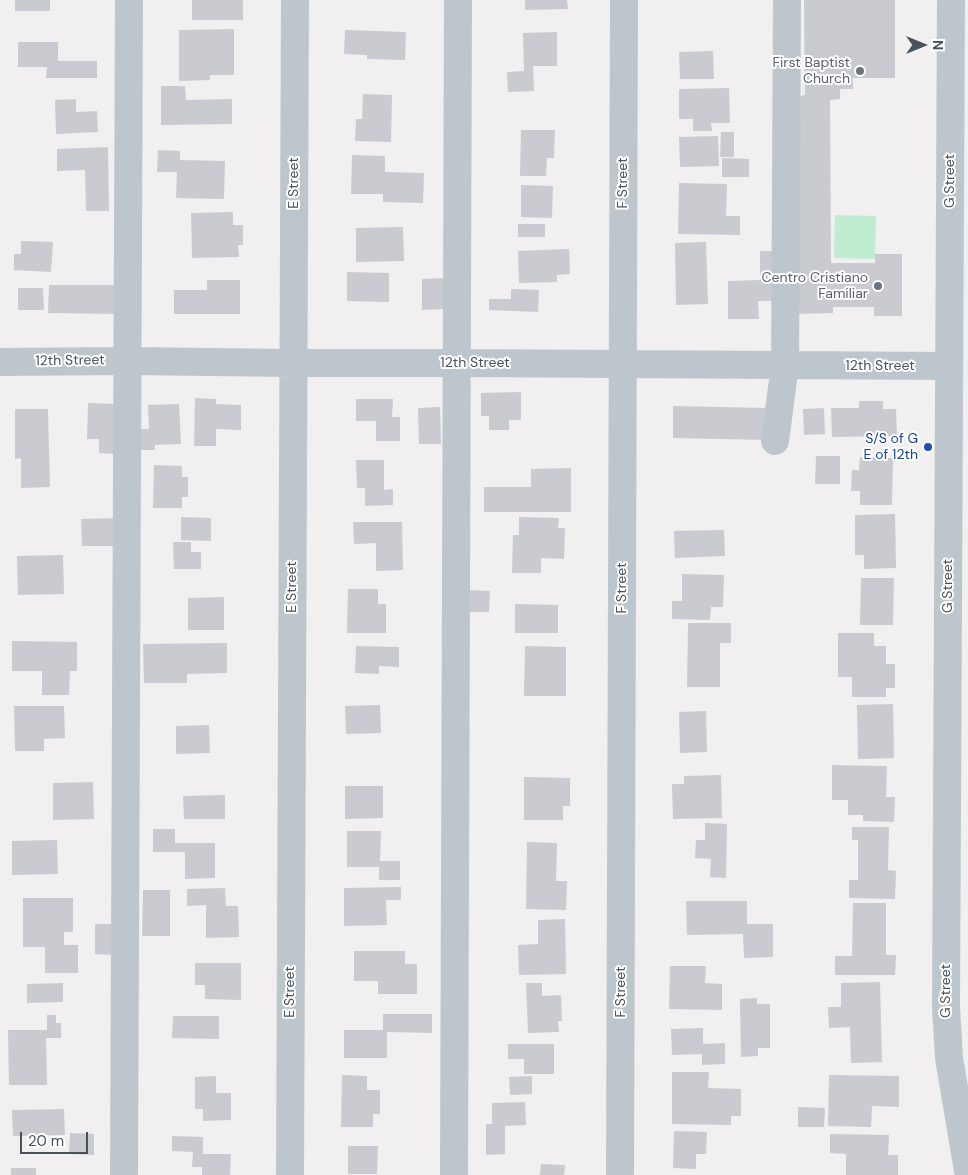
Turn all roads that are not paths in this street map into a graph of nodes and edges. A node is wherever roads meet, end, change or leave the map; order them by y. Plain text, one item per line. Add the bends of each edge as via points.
1 (129, 0) edge
2 (295, 0) edge
3 (458, 0) edge
4 (624, 0) edge
5 (787, 0) edge
6 (951, 0) edge
7 (128, 361) junction
8 (0, 362) edge
9 (293, 363) junction
10 (457, 363) junction
11 (623, 364) junction
12 (785, 365) junction
13 (949, 366) junction
14 (774, 441) dead end
15 (968, 1171) edge
16 (124, 1175) edge
17 (290, 1175) edge
18 (454, 1175) edge
19 (620, 1175) edge

1 - 7 street
2 - 9 street, E Street
3 - 10 street
4 - 11 street, F Street
5 - 12 street
6 - 13 street, G Street
7 - 8 street, 12th Street
7 - 9 street, 12th Street
7 - 16 street
9 - 10 street, 12th Street
9 - 17 street, E Street
10 - 11 street, 12th Street
10 - 18 street
11 - 12 street, 12th Street
11 - 19 street, F Street
12 - 13 street, 12th Street
12 - 14 street
13 - 15 street, G Street via 946,1007 949,1058

